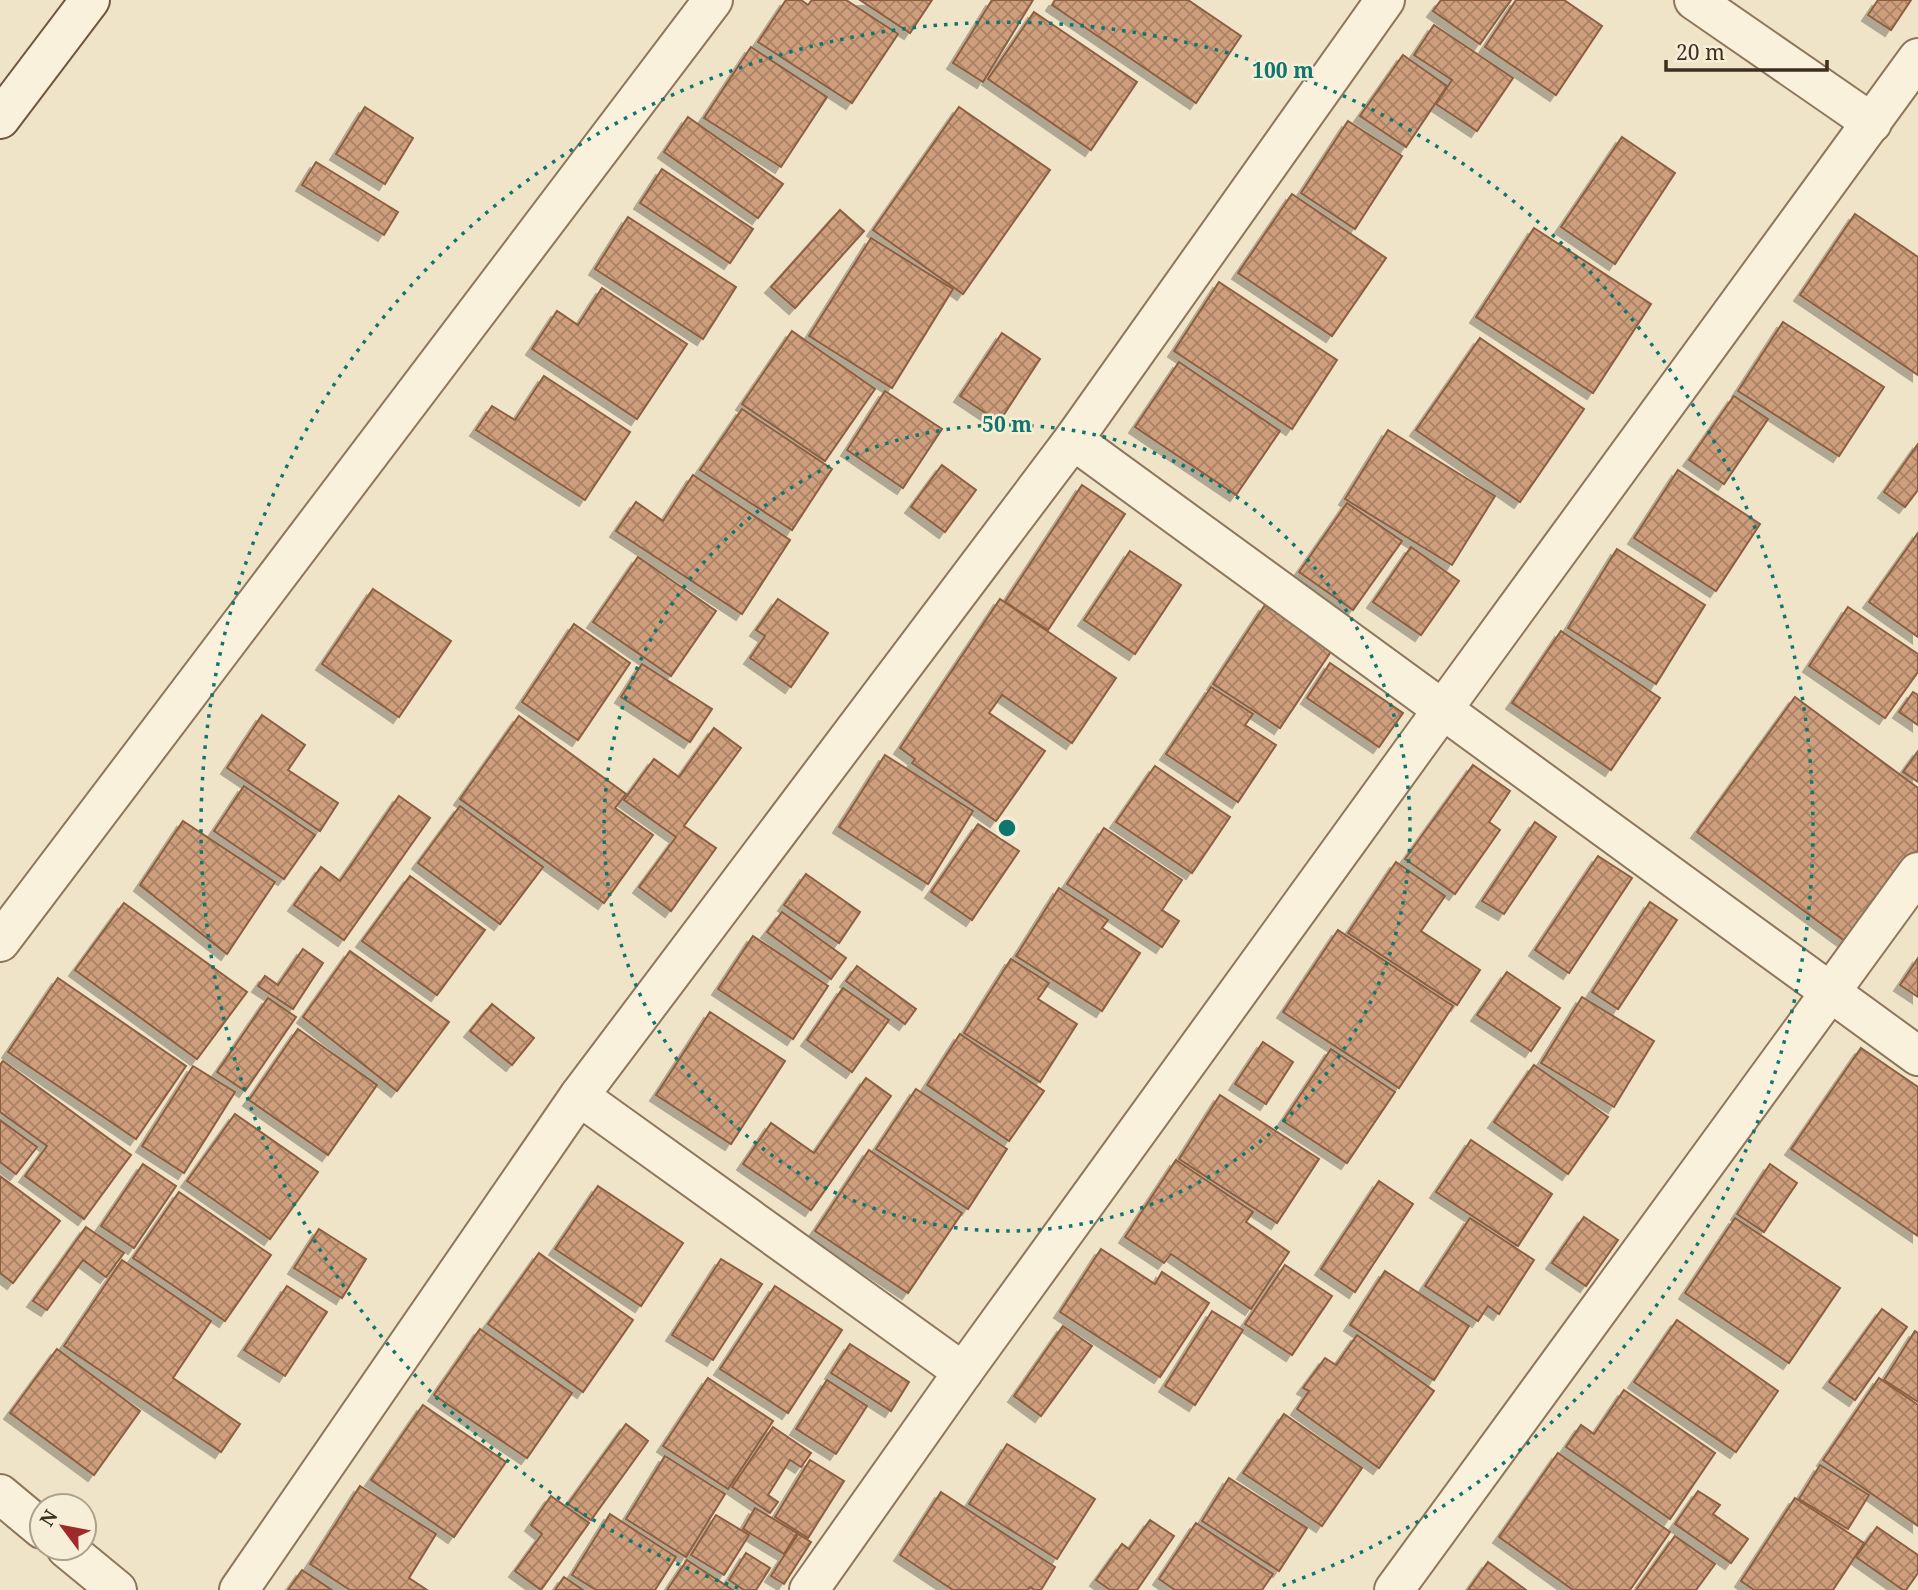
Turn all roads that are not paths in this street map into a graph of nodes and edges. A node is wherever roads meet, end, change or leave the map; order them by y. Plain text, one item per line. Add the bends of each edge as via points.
1 (90, 0) edge
2 (713, 0) edge
3 (1385, 0) edge
4 (1693, 0) edge
5 (1918, 58) edge
6 (0, 119) edge
7 (1872, 122) junction
8 (1073, 440) junction
9 (1443, 709) junction
10 (1918, 872) edge
11 (0, 942) edge
12 (1831, 991) junction
13 (1918, 1056) edge
14 (579, 1096) junction
15 (963, 1372) junction
16 (0, 1494) edge
17 (28, 1517) edge
18 (83, 1562) edge
19 (117, 1590) edge
20 (239, 1590) edge
21 (810, 1590) edge
22 (1394, 1590) edge

1 - 6 street
2 - 11 street
3 - 8 street
4 - 7 street
5 - 7 street
7 - 9 street
8 - 9 street
8 - 14 street
9 - 12 street
9 - 15 street
10 - 12 street
12 - 13 street
12 - 22 street
14 - 15 street
14 - 20 street
15 - 21 street
16 - 17 street
18 - 19 street

